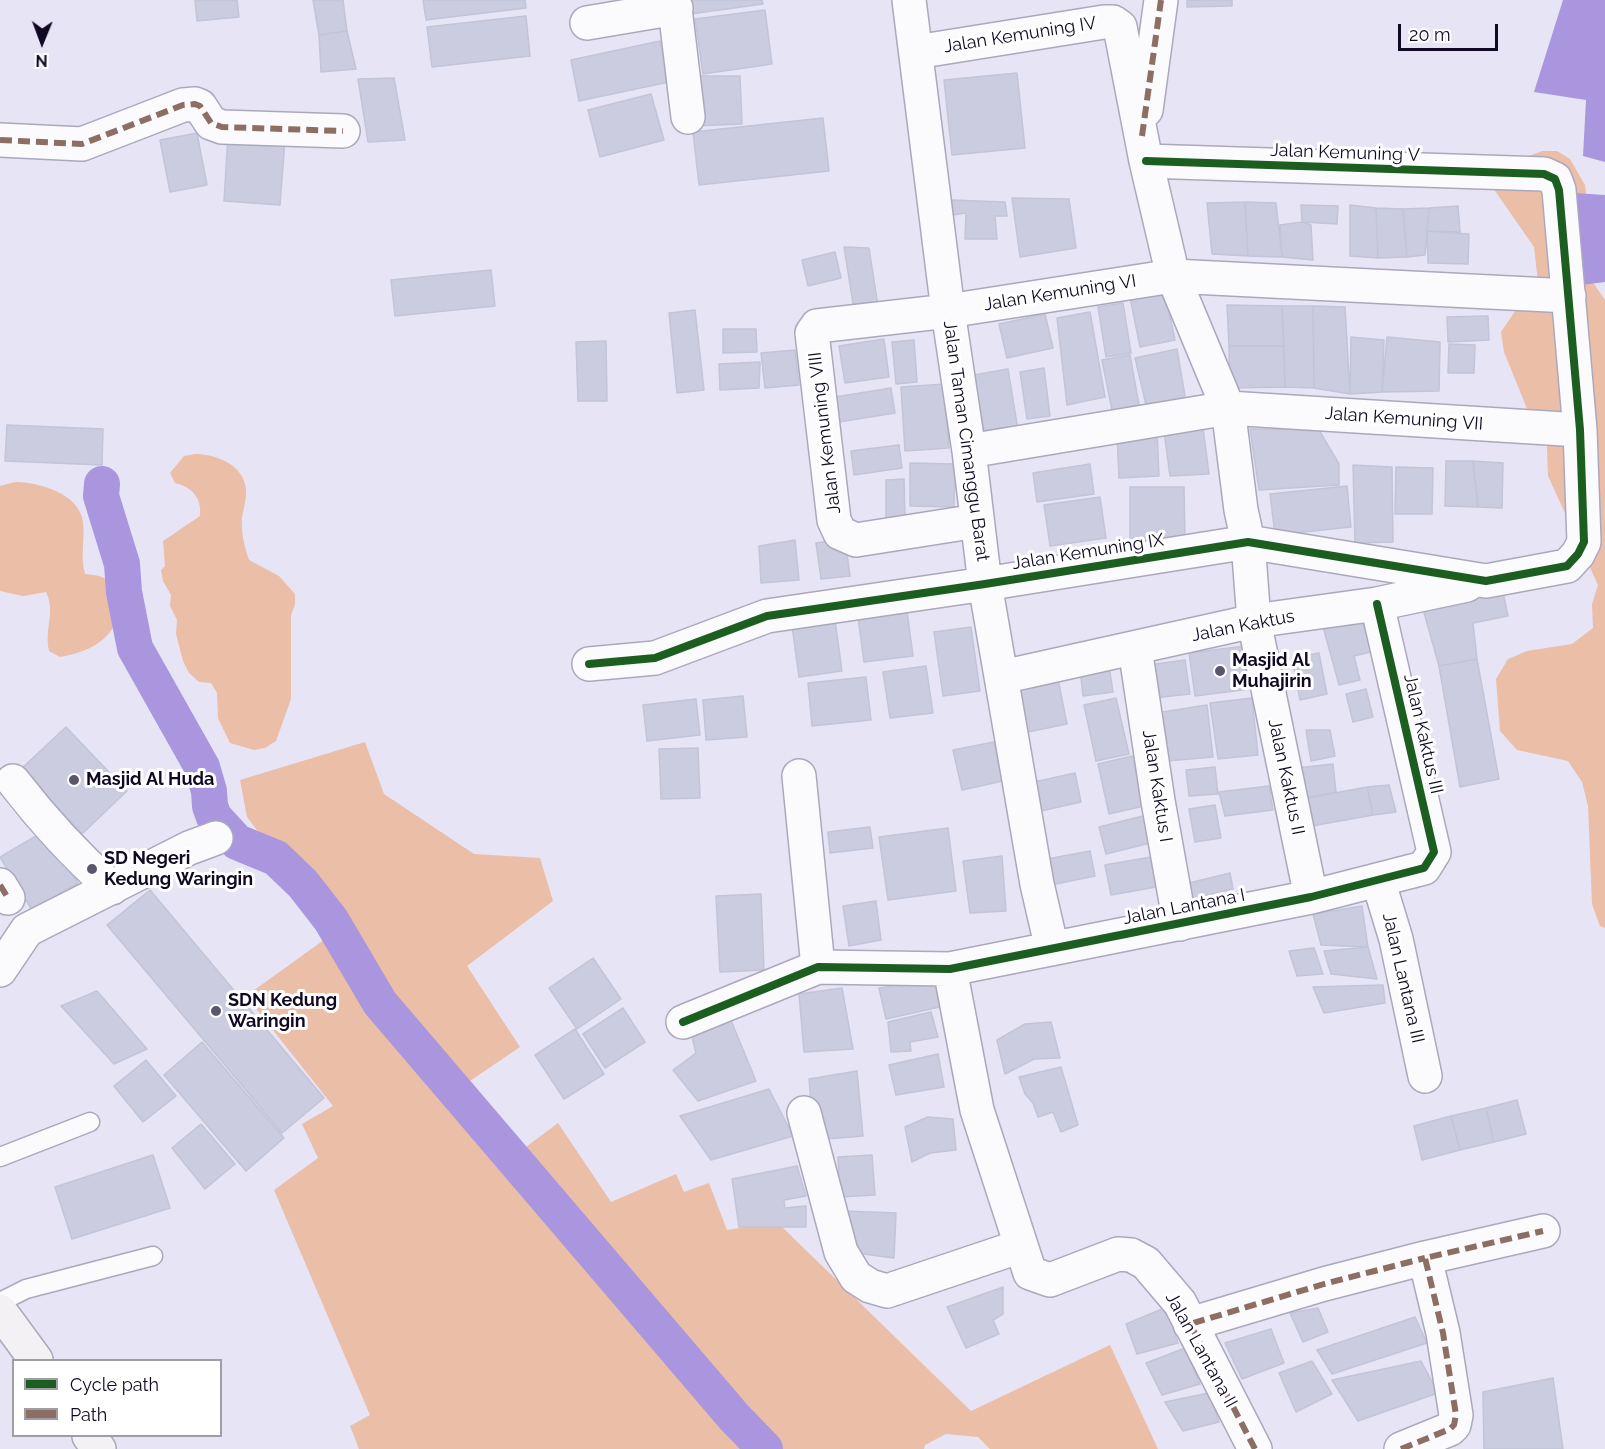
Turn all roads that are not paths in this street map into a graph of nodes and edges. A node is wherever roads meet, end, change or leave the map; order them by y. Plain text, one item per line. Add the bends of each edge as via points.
1 (909, 0) edge
2 (1161, 0) edge
3 (675, 4) edge
4 (587, 23) dead end
5 (916, 52) junction
6 (688, 117) dead end
7 (343, 131) dead end
8 (0, 140) edge
9 (1144, 148) junction
10 (1173, 276) junction
11 (1569, 296) junction
12 (948, 311) junction
13 (1228, 408) junction
14 (1580, 430) junction
15 (969, 452) junction
16 (977, 521) junction
17 (1248, 542) junction
18 (1486, 581) junction
19 (985, 584) junction
20 (1377, 604) junction
21 (1254, 621) junction
22 (1135, 648) junction
23 (589, 664) dead end
24 (1002, 677) junction
25 (799, 776) dead end
26 (13, 781) dead end
27 (216, 838) dead end
28 (1424, 868) joint
29 (1378, 880) junction
30 (112, 888) junction
31 (1311, 897) junction
32 (1180, 924) junction
33 (1052, 950) junction
34 (818, 967) junction
35 (950, 969) junction
36 (0, 970) edge
37 (683, 1022) dead end
38 (1425, 1076) dead end
39 (804, 1113) dead end
40 (90, 1122) dead end
41 (0, 1157) edge
42 (1543, 1231) dead end
43 (1021, 1246) junction
44 (153, 1256) dead end
45 (1425, 1258) junction
46 (0, 1302) edge
47 (0, 1311) edge
48 (1190, 1324) junction
49 (35, 1359) edge
50 (90, 1437) edge
51 (99, 1449) edge
52 (1255, 1449) edge
53 (1401, 1449) edge

1 - 5 street, Jalan Taman Cimanggu Barat
2 - 9 street
3 - 4 street
3 - 6 street
5 - 9 street, Jalan Kemuning IV via 1113,22 1120,27
5 - 12 street, Jalan Taman Cimanggu Barat
7 - 8 street via 222,128 211,123 200,106 191,104 82,144
9 - 10 street, Jalan Kemuning IV
9 - 11 street, Jalan Kemuning V via 1544,174 1555,179 1559,190
10 - 11 street
10 - 12 street, Jalan Kemuning VI
10 - 13 street
11 - 14 street
12 - 15 street, Jalan Taman Cimanggu Barat
12 - 16 street, Jalan Kemuning VIII via 823,324 812,333 834,520 840,533 856,540
13 - 14 street, Jalan Kemuning VII
13 - 15 street, Jalan Kemuning VII
13 - 17 street, Jalan Kaktus II
14 - 18 street, Jalan Kemuning IX via 1584,542 1578,554 1567,566
15 - 16 street, Jalan Taman Cimanggu Barat
16 - 19 street, Jalan Taman Cimanggu Barat
17 - 18 street, Jalan Kemuning IX
17 - 19 street, Jalan Kemuning IX
17 - 21 street, Jalan Kaktus II
18 - 20 street, Jalan Kaktus
19 - 23 street, Jalan Kemuning IX via 767,616 655,658
19 - 24 street, Jalan Taman Cimanggu Barat
20 - 21 street, Jalan Kaktus
20 - 28 street, Jalan Kaktus III via 1434,852
21 - 22 street, Jalan Kaktus
21 - 31 street, Jalan Kaktus II
22 - 24 street, Jalan Kaktus
22 - 32 street, Jalan Kaktus I
24 - 33 street, Jalan Taman Cimanggu Barat
25 - 34 street
26 - 30 street via 41,818
27 - 30 street
28 - 29 street, Jalan Lantana I
29 - 31 street, Jalan Lantana I
29 - 38 street, Jalan Lantana III via 1396,939
30 - 36 street via 27,930
31 - 32 street, Jalan Lantana I
32 - 33 street, Jalan Lantana I
33 - 35 street, Jalan Lantana I
34 - 35 street, Jalan Lantana I
34 - 37 street
35 - 43 street, Jalan Lantana II via 977,1110
39 - 43 street via 841,1252 856,1277 870,1286 887,1291
40 - 41 lane
42 - 45 street
43 - 48 street, Jalan Lantana II via 1030,1273 1050,1280 1118,1254 1131,1255 1146,1263 1160,1278 1176,1297
44 - 46 lane via 26,1289
45 - 48 street
45 - 53 street via 1443,1333 1456,1415 1450,1429
47 - 49 street
48 - 52 street, Jalan Lantana II
50 - 51 street

